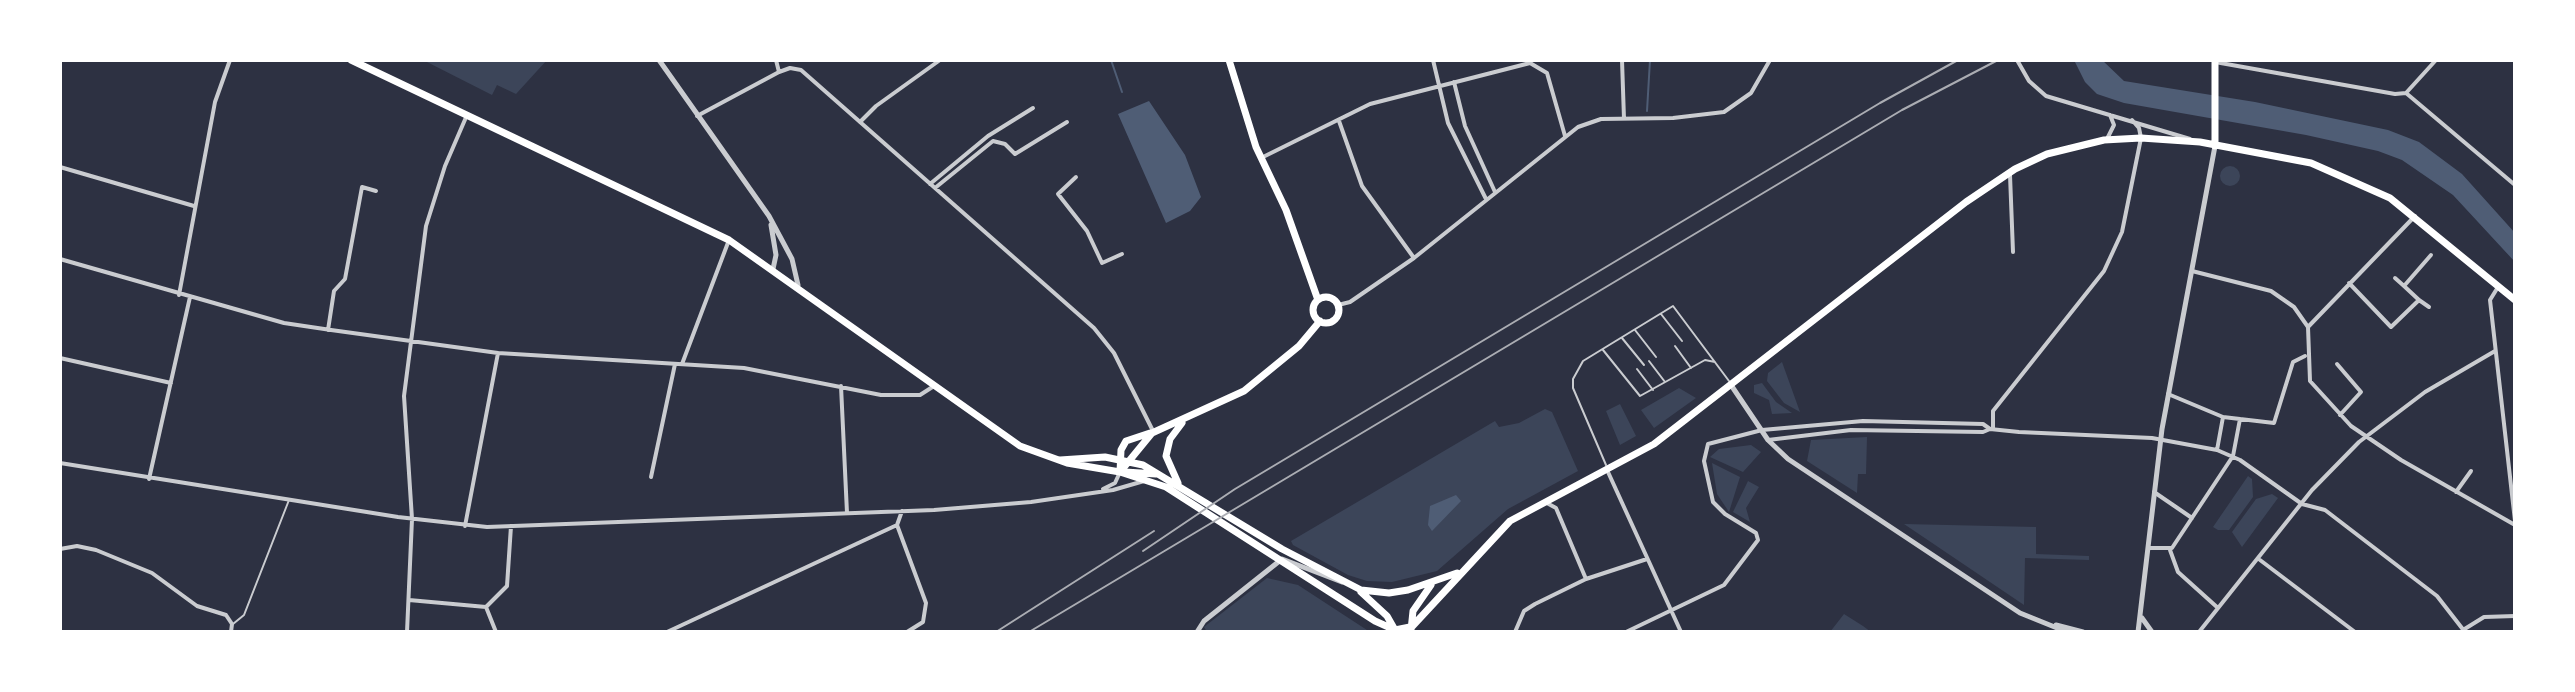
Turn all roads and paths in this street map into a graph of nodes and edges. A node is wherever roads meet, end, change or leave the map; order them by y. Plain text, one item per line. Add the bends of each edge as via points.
1 (230, 60) edge
2 (351, 60) edge
3 (659, 60) edge
4 (776, 60) edge
5 (940, 60) edge
6 (1229, 60) edge
7 (1433, 60) edge
8 (1622, 60) edge
9 (1770, 60) edge
10 (2017, 60) edge
11 (2436, 60) edge
12 (2215, 61) edge
13 (2234, 63) edge
14 (779, 72) junction
15 (1454, 82) junction
16 (1439, 85) junction
17 (2406, 93) junction
18 (1033, 108) dead end
19 (2109, 114) junction
20 (467, 115) junction
21 (697, 116) junction
22 (1624, 119) junction
23 (1339, 120) junction
24 (2132, 120) junction
25 (860, 122) junction
26 (1067, 122) dead end
27 (1469, 135) junction
28 (1565, 136) junction
29 (2141, 138) junction
30 (2104, 140) junction
31 (1456, 141) junction
32 (2198, 142) junction
33 (2215, 146) junction
34 (1261, 158) junction
35 (60, 167) edge
36 (2009, 172) junction
37 (1076, 177) dead end
38 (2515, 185) edge
39 (933, 186) junction
40 (376, 191) dead end
41 (1495, 192) junction
42 (1486, 200) junction
43 (194, 206) junction
44 (769, 216) junction
45 (2415, 216) junction
46 (729, 240) junction
47 (2013, 252) dead end
48 (1122, 254) dead end
49 (2431, 255) dead end
50 (1414, 258) junction
51 (60, 259) edge
52 (773, 269) junction
53 (2191, 271) junction
54 (2395, 278) dead end
55 (2349, 283) junction
56 (798, 285) junction
57 (2404, 286) junction
58 (2499, 286) junction
59 (179, 295) junction
60 (190, 297) junction
61 (1318, 300) junction
62 (2419, 300) junction
63 (2515, 300) edge
64 (1338, 305) junction
65 (2429, 307) dead end
66 (1661, 313) junction
67 (1320, 321) junction
68 (2308, 327) junction
69 (1635, 329) junction
70 (328, 330) junction
71 (1621, 337) junction
72 (410, 341) junction
73 (1682, 341) dead end
74 (1675, 346) dead end
75 (1602, 349) junction
76 (2495, 351) junction
77 (498, 353) junction
78 (2306, 355) junction
79 (1656, 357) dead end
80 (60, 358) edge
81 (1649, 361) dead end
82 (675, 364) junction
83 (682, 364) junction
84 (2337, 364) dead end
85 (1644, 365) dead end
86 (1719, 367) junction
87 (1637, 369) dead end
88 (1691, 369) junction
89 (171, 383) junction
90 (1666, 383) junction
91 (1731, 385) junction
92 (841, 386) junction
93 (934, 386) junction
94 (1654, 391) junction
95 (2168, 394) junction
96 (1197, 413) junction
97 (2340, 415) junction
98 (2223, 417) junction
99 (2240, 419) junction
100 (1991, 429) junction
101 (1762, 430) junction
102 (1152, 433) junction
103 (2365, 436) junction
104 (1768, 440) junction
105 (2161, 440) junction
106 (2217, 450) junction
107 (2233, 456) junction
108 (1119, 458) junction
109 (1059, 460) junction
110 (1130, 460) junction
111 (60, 463) edge
112 (2471, 471) dead end
113 (1120, 472) junction
114 (1608, 472) junction
115 (651, 477) dead end
116 (1166, 477) junction
117 (149, 479) junction
118 (1144, 481) junction
119 (1097, 491) junction
120 (2153, 492) junction
121 (1186, 493) junction
122 (2455, 493) junction
123 (289, 499) junction
124 (1542, 503) junction
125 (2302, 504) junction
126 (902, 511) junction
127 (847, 513) junction
128 (2192, 518) junction
129 (412, 519) junction
130 (2515, 523) edge
131 (897, 525) junction
132 (465, 526) junction
133 (511, 526) junction
134 (2146, 547) junction
135 (60, 549) edge
136 (2170, 550) junction
137 (1648, 558) junction
138 (2260, 560) junction
139 (1279, 561) junction
140 (1459, 572) junction
141 (1586, 579) junction
142 (1342, 582) junction
143 (1433, 583) junction
144 (1356, 589) junction
145 (409, 600) junction
146 (486, 607) junction
147 (2219, 608) junction
148 (1670, 610) junction
149 (2140, 613) junction
150 (2515, 616) edge
151 (2035, 621) junction
152 (232, 624) junction
153 (681, 625) junction
154 (1410, 630) edge
155 (1396, 631) edge
156 (2464, 631) edge
157 (231, 632) edge
158 (407, 632) edge
159 (496, 632) edge
160 (667, 632) edge
161 (684, 632) edge
162 (907, 632) edge
163 (1197, 632) edge
164 (1515, 632) edge
165 (1626, 632) edge
166 (1681, 632) edge
167 (2067, 632) edge
168 (2083, 632) edge
169 (2140, 632) edge
170 (2152, 632) edge
171 (2199, 632) edge
172 (2354, 632) edge

1 - 43 street via 215,102
2 - 20 main road
3 - 21 street
4 - 14 street
5 - 25 street
6 - 34 main road
7 - 16 street
8 - 22 street
9 - 22 street via 1751,93 1728,110
10 - 19 street via 2046,96
11 - 17 street
12 - 13 street
12 - 33 main road
13 - 17 street
14 - 21 street
14 - 25 street via 801,70
15 - 16 street
15 - 27 street
15 - 28 street via 1530,63 1537,66 1547,73
16 - 23 street via 1370,104
16 - 31 street
17 - 38 street
18 - 39 street via 988,136
19 - 24 street
19 - 30 street via 2113,129
20 - 46 main road
20 - 72 street via 426,226
21 - 44 street
22 - 28 street via 1594,121
23 - 34 street
23 - 50 street via 1362,186
24 - 29 street
24 - 32 street
25 - 39 street
26 - 39 street via 1015,154 993,141
27 - 31 street
27 - 41 street
28 - 41 street
29 - 30 main road
29 - 32 main road
29 - 100 street via 2122,232 2104,271 1993,411
30 - 36 main road via 2047,154
31 - 42 street
32 - 33 main road
33 - 45 main road via 2334,170
33 - 53 street
34 - 61 main road
35 - 43 street
36 - 47 street
36 - 91 main road
37 - 48 street via 1058,194 1087,231 1102,263
39 - 102 street via 1110,346
40 - 70 street via 362,187 345,279 334,291
41 - 42 street
42 - 50 street
43 - 59 street
44 - 52 street via 776,255
44 - 56 street via 792,259
45 - 55 street
45 - 58 main road
46 - 52 main road
46 - 83 street
49 - 57 street
50 - 64 street
51 - 59 street
52 - 56 main road
53 - 68 street via 2271,291 2294,307
53 - 95 street
54 - 57 street
55 - 62 street via 2391,327
55 - 68 street
56 - 93 main road
57 - 62 street
58 - 63 main road
58 - 76 street via 2490,300
59 - 60 street
60 - 70 street
60 - 89 street
61 - 64 main road via 1329,298
61 - 67 main road via 1313,312
62 - 65 street
64 - 67 main road via 1336,318
66 - 69 lane
66 - 73 lane
66 - 86 lane via 1676,307
67 - 96 main road via 1299,346 1244,391
68 - 78 street
69 - 71 lane
69 - 79 lane
70 - 72 street
71 - 75 lane
71 - 85 lane
72 - 77 street
72 - 129 street via 404,409
74 - 88 lane
75 - 94 lane via 1636,394
75 - 114 lane via 1583,361 1572,385
76 - 103 street
76 - 130 street
77 - 82 street
77 - 132 street
78 - 97 street via 2311,383
78 - 99 street via 2293,364 2274,423
80 - 89 street
81 - 90 lane
82 - 83 street
82 - 115 street
83 - 92 street via 744,368
84 - 97 street via 2361,392
86 - 88 lane via 1708,359
86 - 91 lane
87 - 94 lane
88 - 90 lane
89 - 117 street
90 - 94 lane
91 - 101 street
91 - 114 main road
92 - 93 street via 881,395 920,395
92 - 127 street
93 - 109 main road via 1013,442
95 - 98 street
95 - 105 street
96 - 102 main road
96 - 121 main road via 1179,426 1167,446 1170,469
97 - 103 street
98 - 99 street
98 - 106 street
99 - 107 street
100 - 101 street via 1983,424 1863,421
100 - 104 street via 1851,430
100 - 105 street
101 - 104 street
101 - 148 street via 1713,441 1703,457 1716,506 1754,531 1757,543 1724,585
102 - 108 main road via 1126,441
102 - 110 main road
103 - 122 street
103 - 125 street
104 - 151 street via 1797,465
105 - 106 street
105 - 120 street
106 - 107 street
107 - 125 street
107 - 128 street
108 - 109 main road
108 - 110 main road
108 - 113 main road
109 - 113 main road
110 - 113 main road
110 - 116 main road
111 - 117 street
112 - 122 street
113 - 116 main road
113 - 118 main road
113 - 119 street via 1115,483
114 - 124 main road
114 - 137 street
116 - 121 main road
117 - 123 street
118 - 119 street
118 - 121 main road
119 - 126 street via 1031,502
120 - 128 street
120 - 134 street
121 - 139 main road
121 - 142 main road
122 - 130 street
123 - 129 street
123 - 152 lane via 244,615
124 - 140 main road via 1510,521
124 - 141 street via 1556,508
125 - 138 street
125 - 156 street via 2325,510 2378,549 2437,596
126 - 127 street
126 - 131 street
127 - 133 street
128 - 136 street
129 - 132 street
129 - 145 street
131 - 153 street
131 - 162 street via 926,603 923,622
132 - 133 street
133 - 146 street via 507,586
134 - 136 street
134 - 149 street
135 - 152 street via 77,546 123,559 197,606 226,615
136 - 147 street via 2178,572
137 - 141 street
137 - 148 street
138 - 147 street
138 - 172 street
139 - 142 street via 1286,559
139 - 155 main road
139 - 163 street
140 - 143 main road
140 - 154 main road
141 - 164 street via 1530,607
142 - 144 main road
143 - 144 main road via 1389,593
143 - 154 main road via 1414,607
144 - 155 main road
145 - 146 street
145 - 158 street
146 - 159 street
147 - 171 street
148 - 165 street
148 - 166 street
149 - 169 street
149 - 170 street
150 - 156 street via 2484,617
151 - 167 street
151 - 168 street
152 - 157 street
153 - 160 street
153 - 161 street
154 - 155 main road
169 - 170 street

